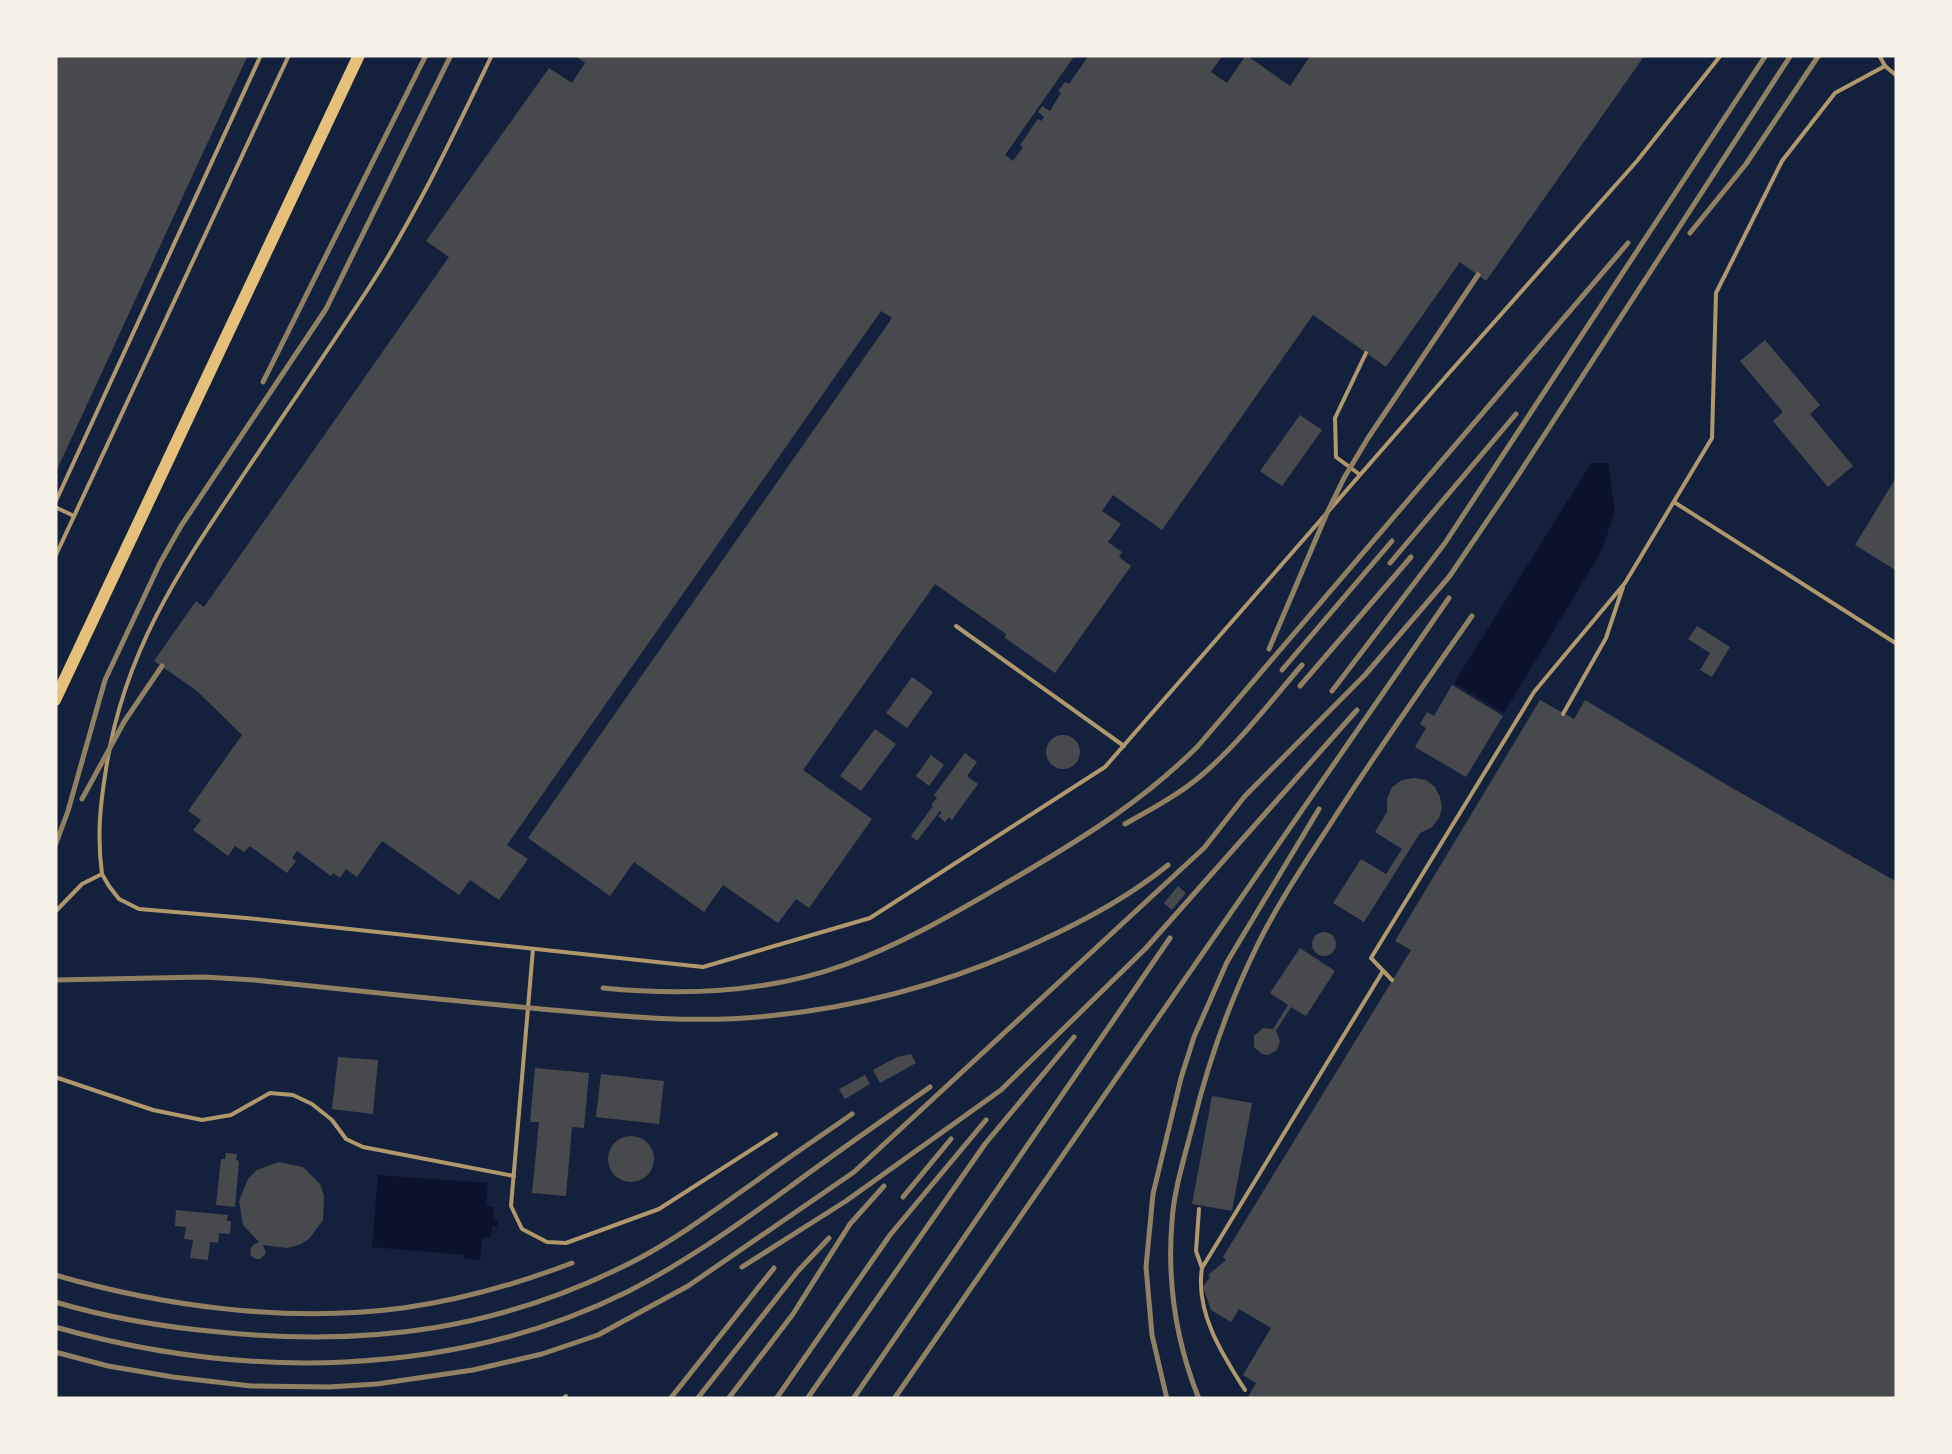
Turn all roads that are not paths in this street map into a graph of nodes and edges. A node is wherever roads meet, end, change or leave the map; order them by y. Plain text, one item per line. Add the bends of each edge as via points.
1 (262, 55) edge
2 (289, 55) edge
3 (359, 55) edge
4 (492, 55) edge
5 (1721, 55) edge
6 (1879, 55) edge
7 (1884, 66) junction
8 (1897, 76) edge
9 (1366, 353) dead end
10 (1360, 475) junction
11 (1674, 502) junction
12 (55, 505) edge
13 (74, 516) junction
14 (55, 557) edge
15 (1625, 583) junction
16 (956, 626) dead end
17 (1897, 644) edge
18 (55, 700) edge
19 (1564, 714) dead end
20 (1124, 746) junction
21 (102, 874) junction
22 (55, 912) edge
23 (534, 949) junction
24 (1383, 971) junction
25 (1392, 980) dead end
26 (55, 1077) edge
27 (776, 1134) dead end
28 (514, 1176) junction
29 (1199, 1209) dead end
30 (1202, 1268) junction
31 (1245, 1390) dead end

1 - 12 lane
2 - 13 lane
3 - 18 main road
4 - 21 lane via 398,240 148,629 109,748 98,840
5 - 10 lane via 1637,161
6 - 7 lane
7 - 8 lane
7 - 11 lane via 1835,93 1782,161 1716,294 1712,438
9 - 10 lane via 1335,418 1336,457
10 - 20 lane
11 - 15 lane
11 - 17 lane
12 - 13 lane
13 - 14 lane
15 - 19 lane via 1606,638
15 - 24 lane via 1534,692 1371,958
16 - 20 lane
20 - 23 lane via 1105,767 870,918 704,967
21 - 22 lane
21 - 23 lane via 119,899 139,909
23 - 28 lane
24 - 25 lane
24 - 30 lane
26 - 28 lane via 202,1120 231,1115 270,1093 293,1096 363,1148
27 - 28 lane via 659,1209 566,1243 522,1230 512,1206
29 - 30 lane via 1196,1251
30 - 31 lane via 1202,1306

